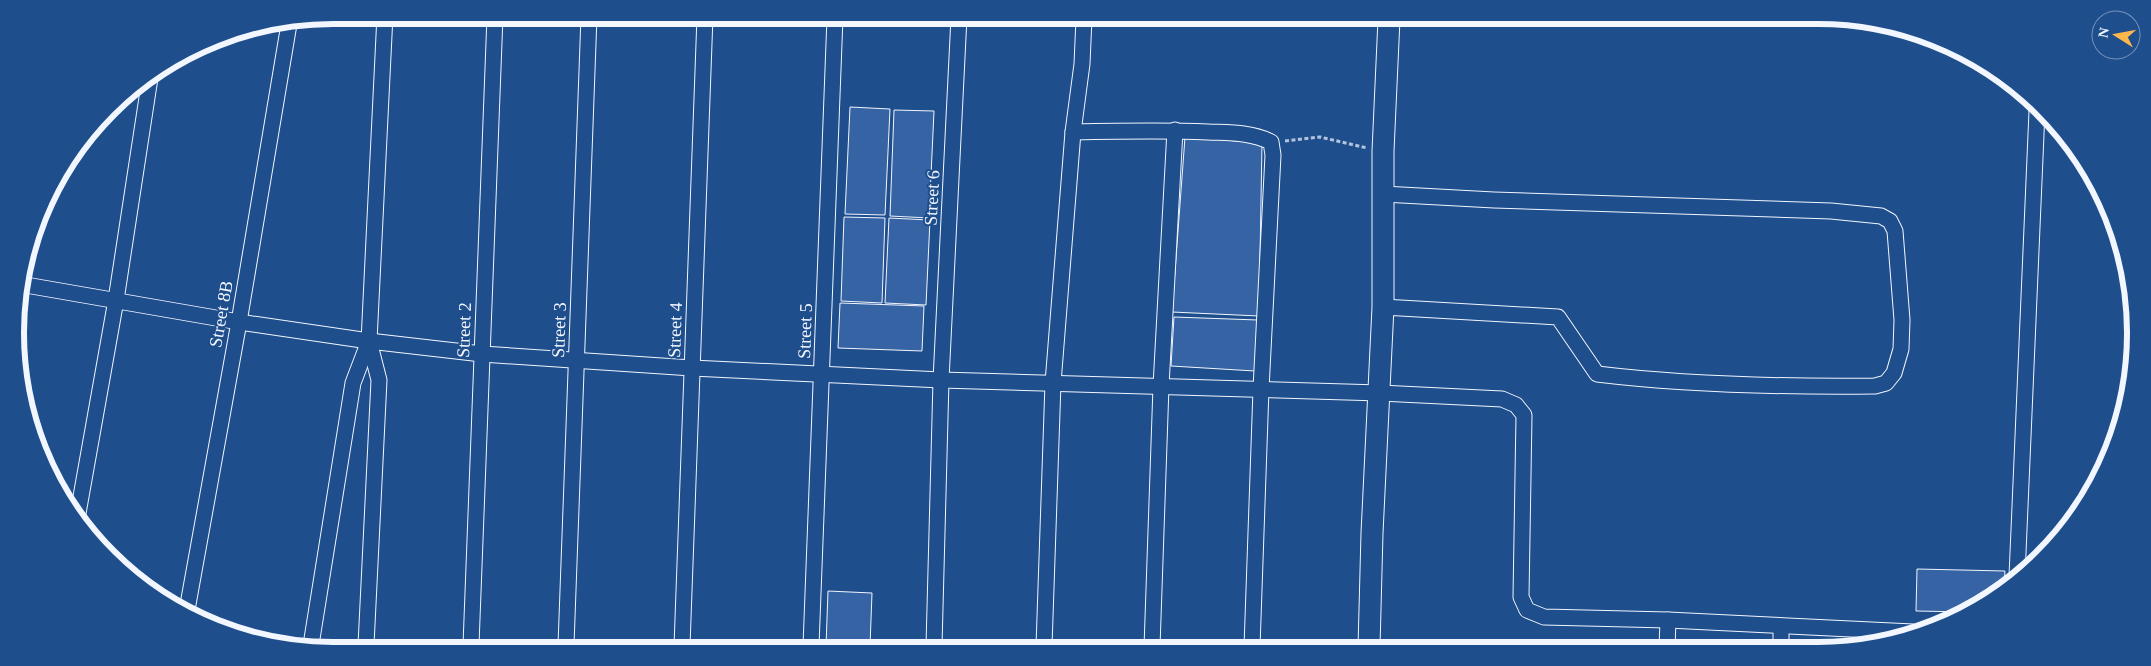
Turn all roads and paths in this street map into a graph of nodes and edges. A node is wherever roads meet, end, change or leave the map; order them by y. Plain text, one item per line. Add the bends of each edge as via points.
1 (385, 24) edge
2 (495, 24) edge
3 (590, 24) edge
4 (706, 24) edge
5 (836, 24) edge
6 (959, 24) edge
7 (1084, 24) edge
8 (1389, 24) edge
9 (289, 27) edge
10 (149, 85) edge
11 (2037, 114) edge
12 (1175, 130) junction
13 (1074, 132) junction
14 (1271, 142) junction
15 (1384, 150) junction
16 (1383, 194) junction
17 (28, 285) edge
18 (116, 300) junction
19 (1383, 307) junction
20 (239, 322) junction
21 (369, 341) junction
22 (482, 354) junction
23 (577, 360) junction
24 (692, 368) junction
25 (822, 373) junction
26 (942, 380) junction
27 (1053, 383) junction
28 (1161, 386) junction
29 (1261, 390) junction
30 (1380, 393) junction
31 (79, 509) edge
32 (2017, 570) edge
33 (188, 606) edge
34 (1668, 620) junction
35 (1781, 626) junction
36 (1896, 632) edge
37 (312, 642) edge
38 (366, 642) edge
39 (471, 642) edge
40 (566, 642) edge
41 (682, 642) edge
42 (811, 642) edge
43 (934, 642) edge
44 (1044, 642) edge
45 (1152, 642) edge
46 (1252, 642) edge
47 (1369, 642) edge
48 (1667, 642) edge
49 (1780, 642) edge

1 - 21 street
2 - 22 street, Street 2
3 - 23 street, Street 3
4 - 24 street, Street 4
5 - 25 street, Street 5
6 - 26 street, Street 6
7 - 13 street
8 - 15 street
9 - 20 street, Street 8B
10 - 18 street
11 - 32 street
12 - 13 street
12 - 14 street via 1246,134
12 - 28 street
13 - 27 street
14 - 15 path via 1320,138
14 - 29 street via 1273,155
15 - 16 street
16 - 19 street
16 - 19 street via 1831,211 1881,216 1895,231 1901,349 1894,373 1886,382 1875,386 1738,384 1618,377 1597,374 1558,317
17 - 18 street
18 - 20 street
18 - 31 street
19 - 30 street
20 - 21 street
20 - 33 street, Street 8B
21 - 22 street
21 - 37 street via 353,383
21 - 38 street via 378,380
22 - 23 street
22 - 39 street, Street 2
23 - 24 street
23 - 40 street, Street 3
24 - 25 street
24 - 41 street, Street 4
25 - 26 street
25 - 42 street, Street 5
26 - 27 street
26 - 43 street, Street 6
27 - 28 street
27 - 44 street
28 - 29 street
28 - 45 street
29 - 30 street
29 - 46 street
30 - 34 street via 1502,399 1521,409 1524,415 1521,598 1527,610 1544,616
30 - 47 street
34 - 35 street
34 - 48 street
35 - 36 street
35 - 49 street

